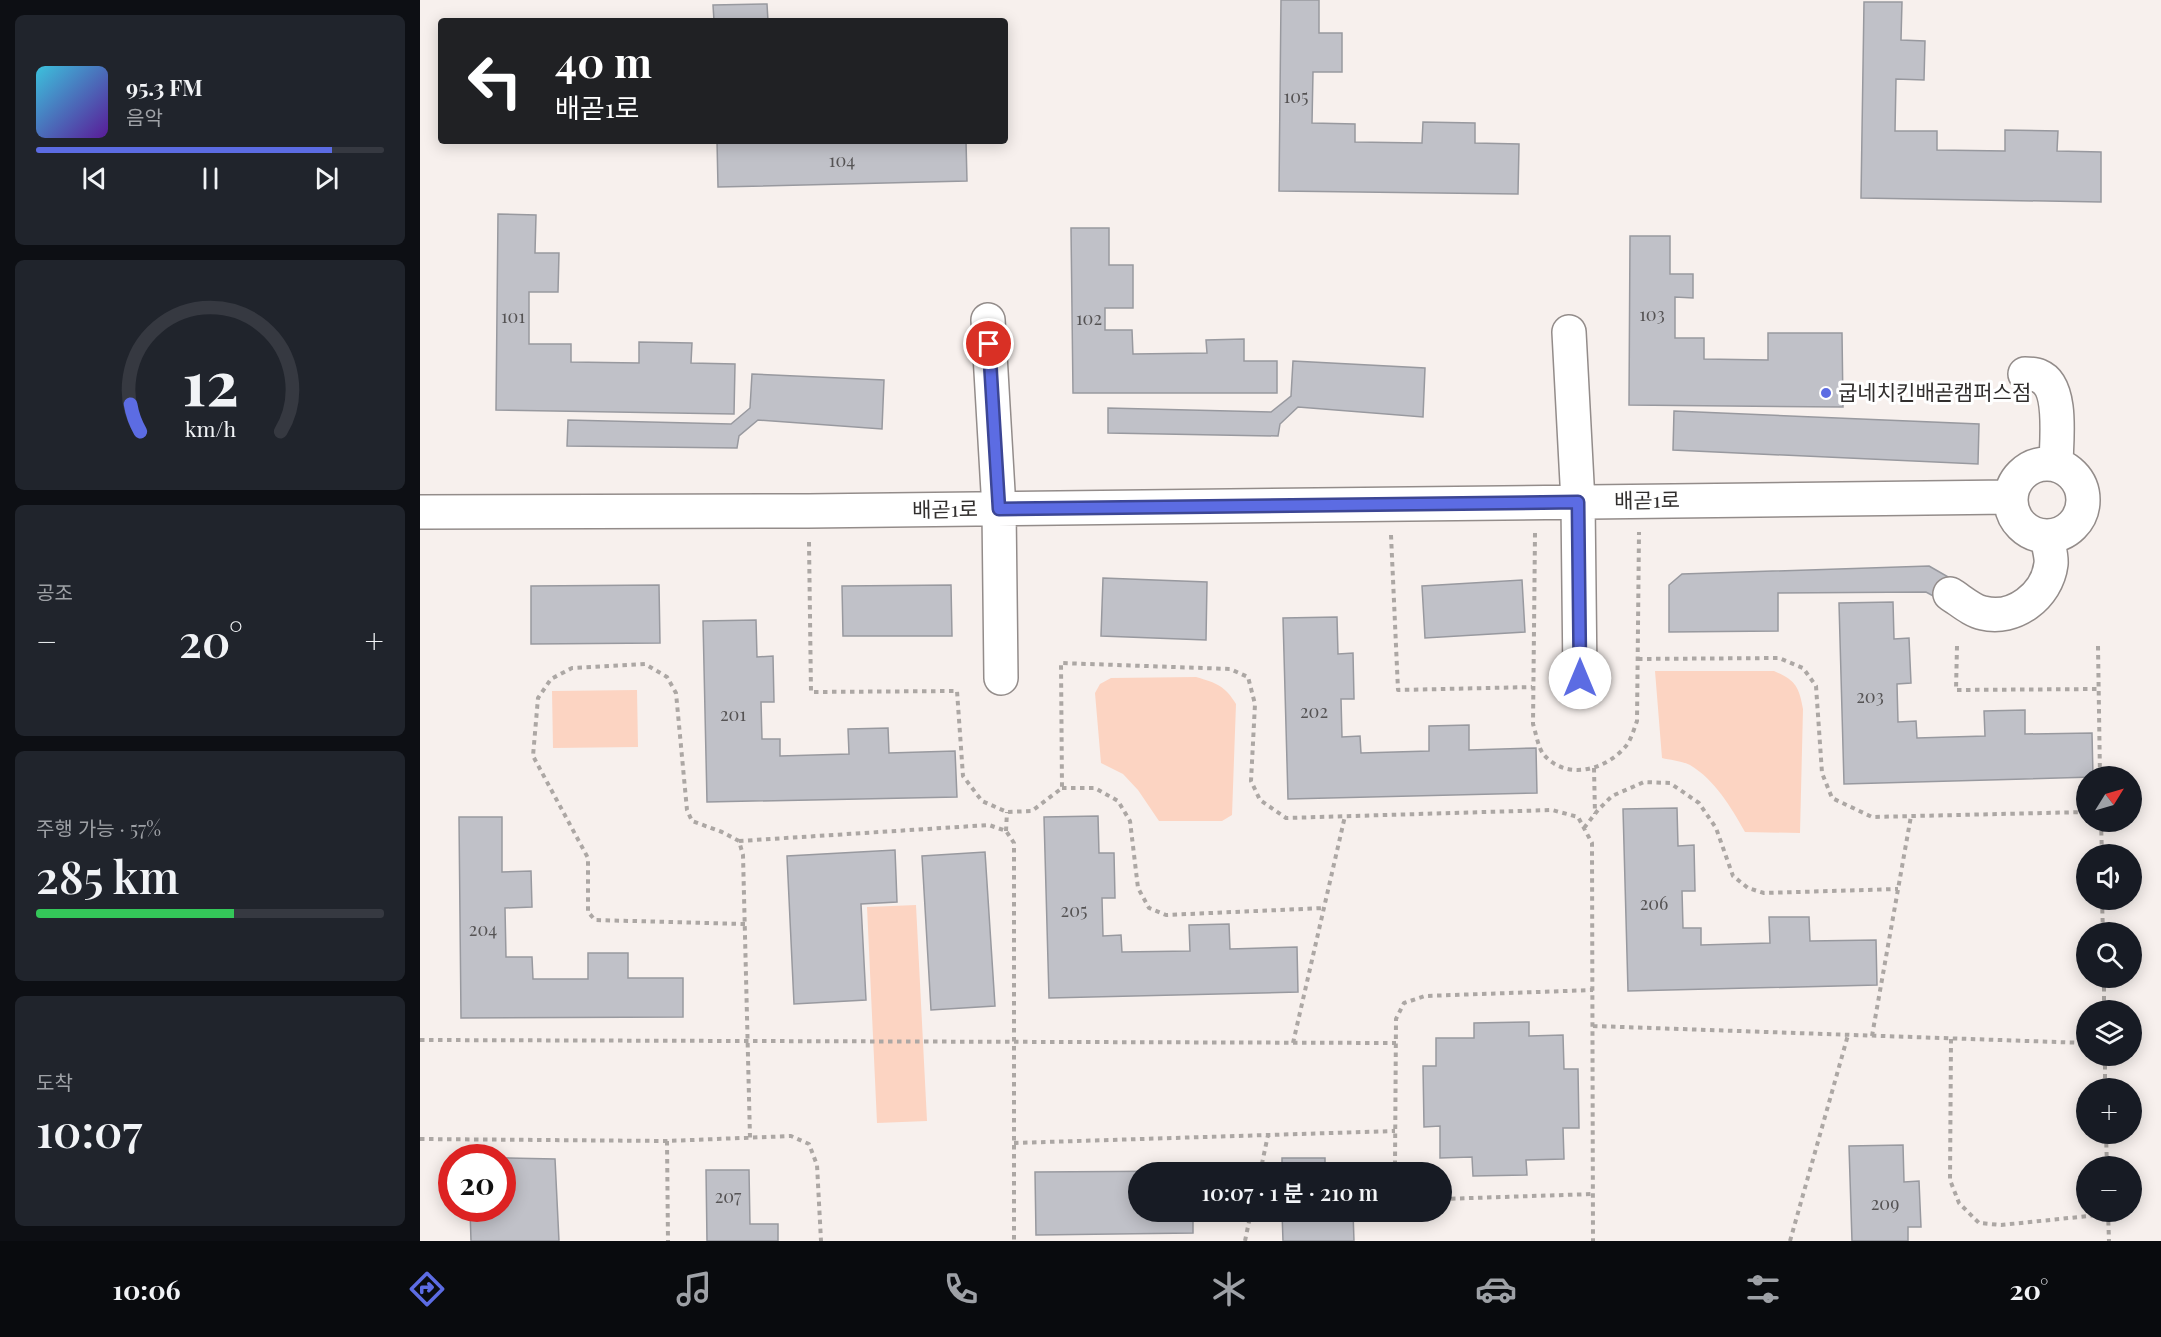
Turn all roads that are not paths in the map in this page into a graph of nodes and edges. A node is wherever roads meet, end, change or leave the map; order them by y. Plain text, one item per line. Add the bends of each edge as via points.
1 (988, 320) dead end
2 (1569, 332) dead end
3 (2025, 374) dead end
4 (2056, 465) junction
5 (2010, 497) junction
6 (1578, 502) junction
7 (999, 509) junction
8 (420, 512) edge
9 (2047, 536) junction
10 (1950, 594) dead end
11 (1001, 678) dead end
12 (1580, 678) dead end

1 - 7 lane
2 - 6 lane
3 - 4 lane via 2040,376 2053,388
4 - 5 lane via 2029,468 2013,486
4 - 9 lane via 2079,484 2082,508 2069,528
5 - 6 lane, 배곧1로
5 - 9 lane via 2016,520 2024,529
6 - 7 lane, 배곧1로
6 - 12 lane
7 - 8 lane, 배곧1로
7 - 11 lane
9 - 10 lane via 2052,563 2045,582 2036,598 2019,609 1999,616 1980,613

